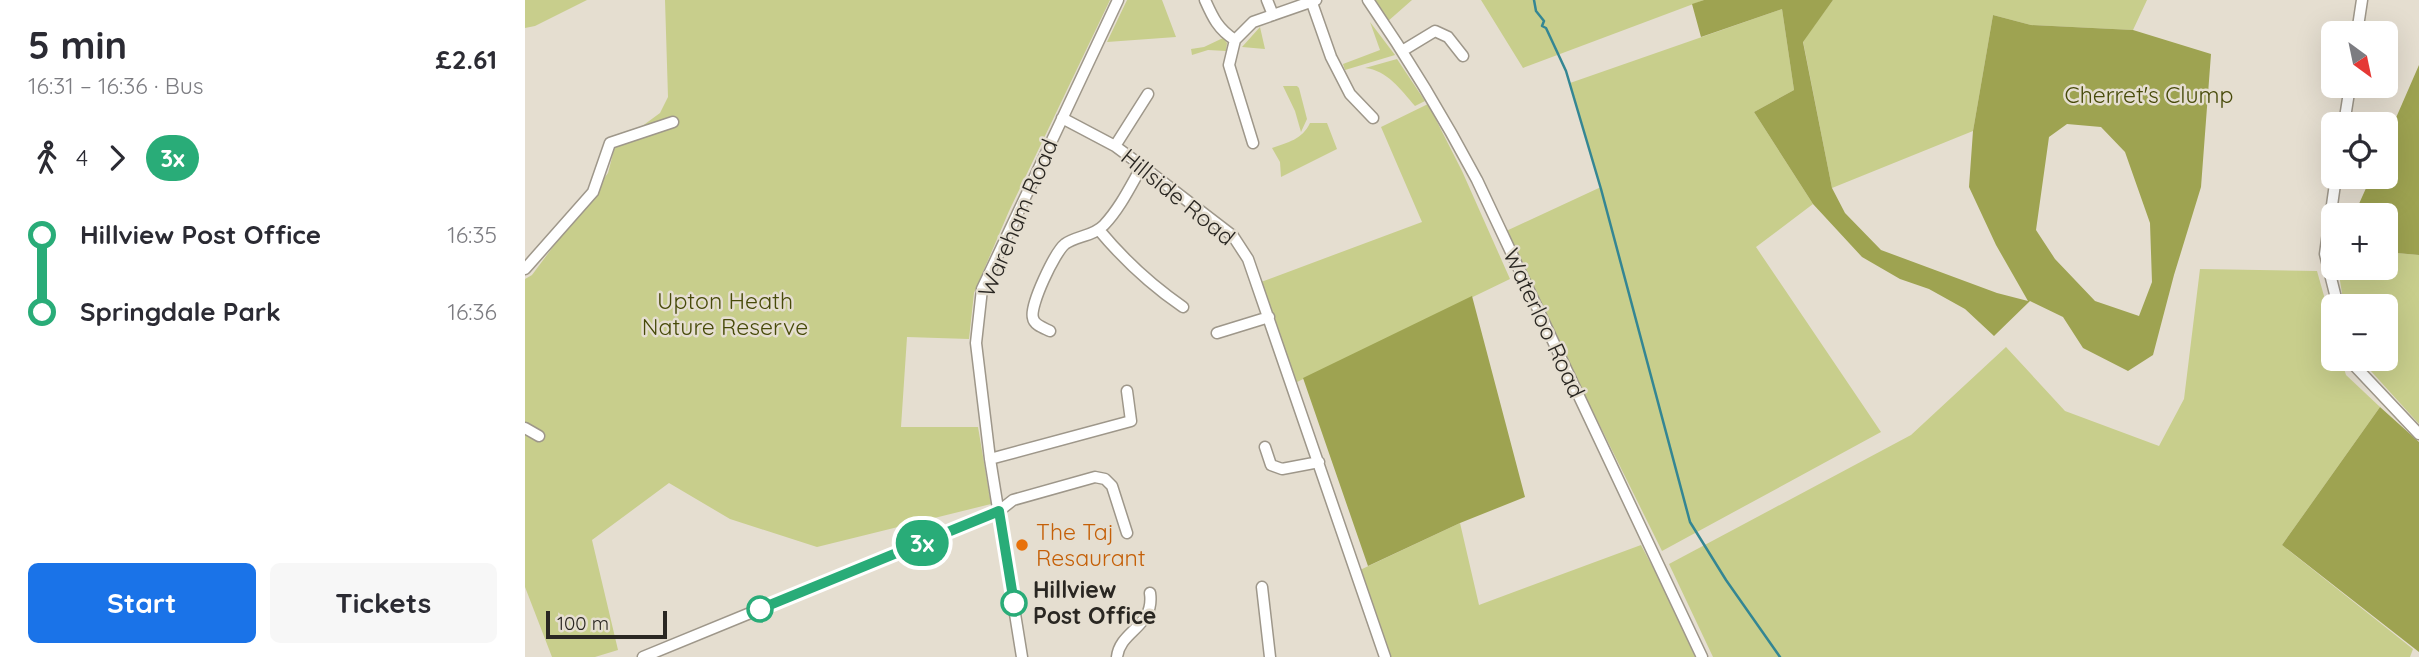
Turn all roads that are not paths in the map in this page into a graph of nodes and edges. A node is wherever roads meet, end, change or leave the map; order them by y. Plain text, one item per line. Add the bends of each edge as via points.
1 (1118, 0) edge
2 (1205, 0) edge
3 (1267, 0) edge
4 (1367, 0) edge
5 (2362, 0) edge
6 (1314, 1) edge
7 (1273, 15) junction
8 (2359, 21) edge
9 (1235, 40) junction
10 (1402, 51) junction
11 (1464, 56) dead end
12 (1148, 94) dead end
13 (1062, 118) junction
14 (1373, 118) dead end
15 (673, 122) dead end
16 (1253, 143) dead end
17 (1115, 146) junction
18 (1142, 166) junction
19 (2334, 189) edge
20 (1100, 230) junction
21 (525, 269) edge
22 (2335, 294) edge
23 (1183, 307) dead end
24 (1269, 317) junction
25 (1050, 331) dead end
26 (1217, 333) dead end
27 (2360, 371) edge
28 (1127, 391) dead end
29 (525, 428) edge
30 (2419, 434) edge
31 (539, 436) dead end
32 (1265, 447) dead end
33 (990, 459) junction
34 (1319, 462) junction
35 (999, 511) junction
36 (1127, 533) dead end
37 (1262, 587) dead end
38 (1150, 593) dead end
39 (643, 657) edge
40 (1022, 657) edge
41 (1117, 657) edge
42 (1270, 657) edge
43 (1385, 657) edge
44 (1702, 657) edge

1 - 13 street, Wareham Road
2 - 9 street via 1215,23
3 - 7 street
4 - 10 street, Waterloo Road
5 - 8 street
6 - 7 street
6 - 14 street via 1334,64 1350,94
7 - 9 street via 1253,22
9 - 16 street via 1229,65
10 - 11 street via 1435,31 1448,37
10 - 44 street, Waterloo Road via 1477,180
12 - 17 street
13 - 17 street, Hillside Road
13 - 33 street, Wareham Road via 982,289 976,343
15 - 21 street via 610,143 593,192
17 - 18 street, Hillside Road
18 - 20 street via 1116,213
18 - 24 street, Hillside Road via 1233,236 1248,259
19 - 22 street via 2325,254
20 - 23 street via 1156,288
20 - 25 street via 1057,252 1032,318
24 - 26 street
24 - 34 street, Hillside Road
27 - 30 street
28 - 33 street via 1131,421
29 - 31 street
32 - 34 street via 1271,465 1282,469
33 - 35 street, Wareham Road
34 - 43 street, Hillside Road
35 - 36 street via 1013,500 1095,477 1112,486
35 - 39 street
35 - 40 street, Wareham Road
37 - 42 street
38 - 41 street via 1148,615 1119,648

